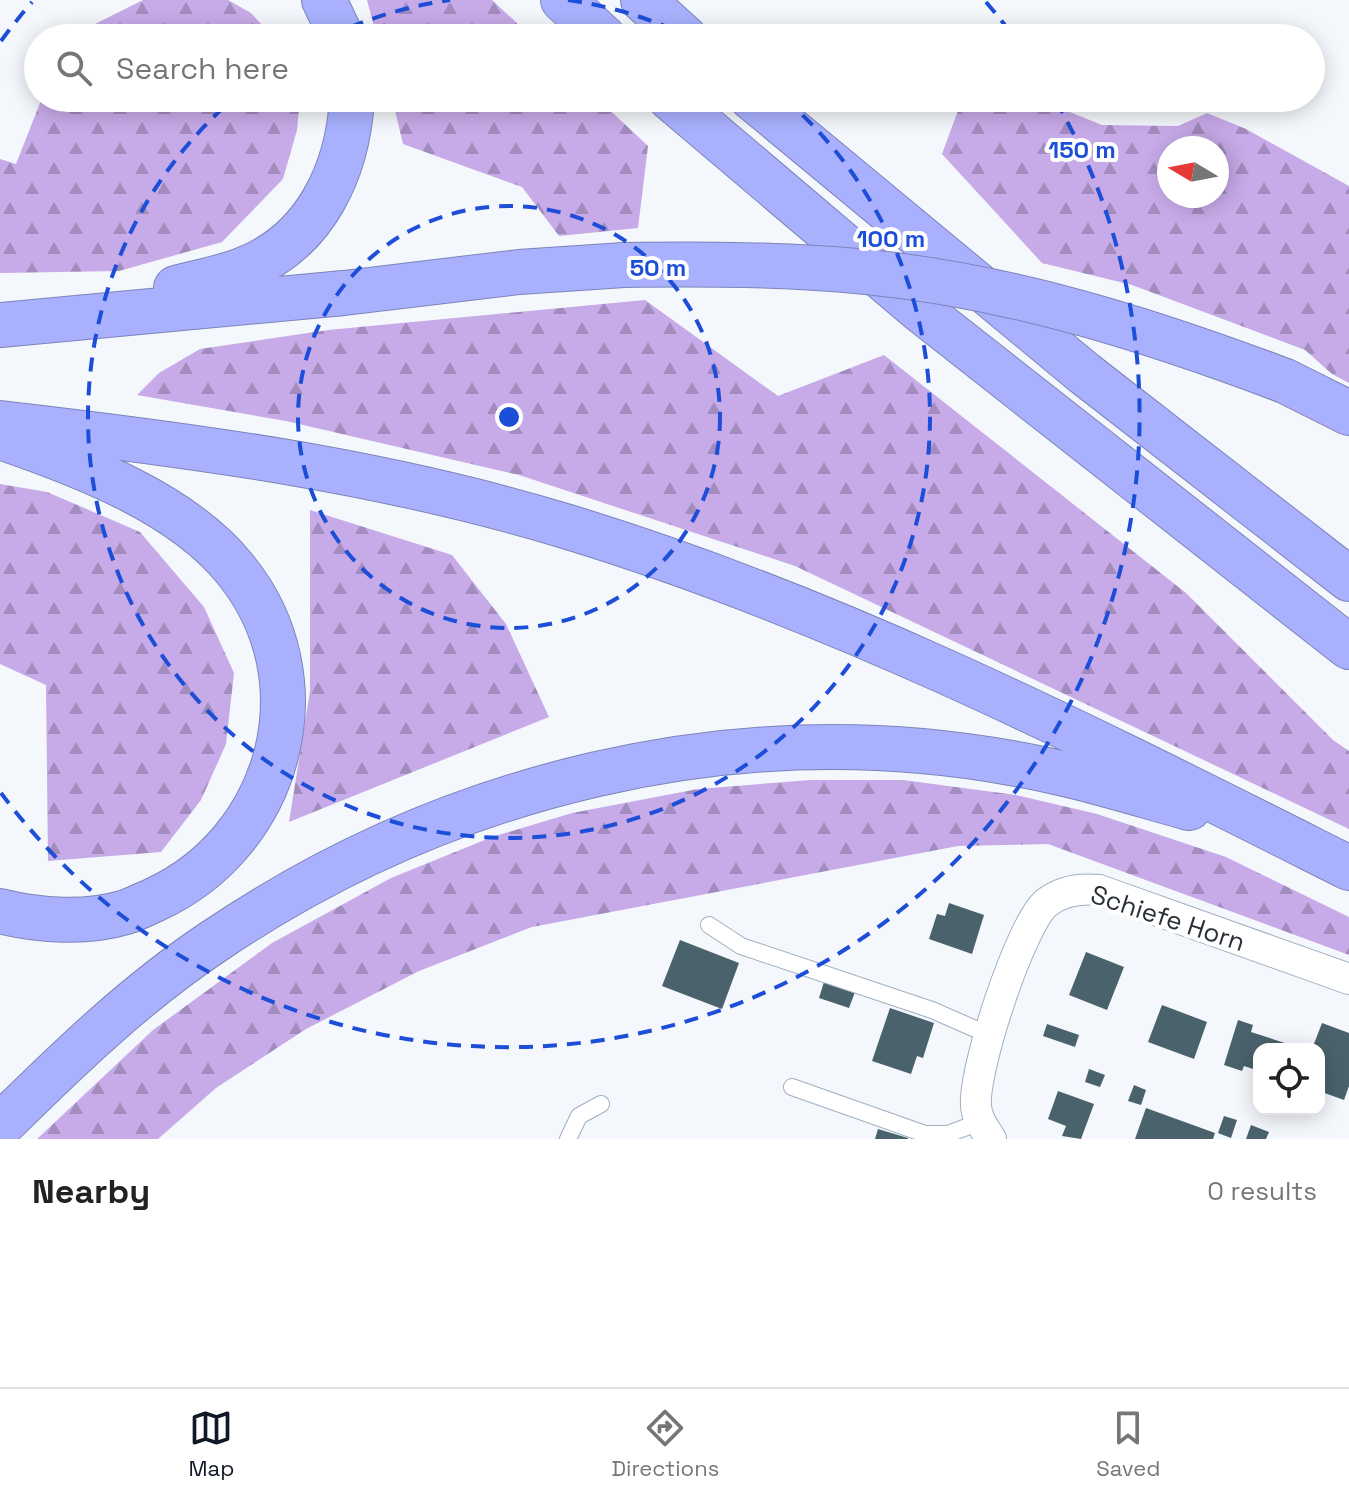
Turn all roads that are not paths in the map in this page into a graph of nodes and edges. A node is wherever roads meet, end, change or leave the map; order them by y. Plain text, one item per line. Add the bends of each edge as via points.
1 (324, 0) edge
2 (563, 0) edge
3 (643, 0) edge
4 (337, 24) edge
5 (589, 24) edge
6 (670, 24) edge
7 (351, 112) edge
8 (687, 112) edge
9 (769, 112) edge
10 (54, 321) junction
11 (0, 325) edge
12 (1349, 413) edge
13 (0, 423) edge
14 (0, 437) edge
15 (1349, 579) edge
16 (1349, 647) edge
17 (1280, 833) junction
18 (1349, 868) edge
19 (0, 911) edge
20 (709, 925) dead end
21 (1349, 979) edge
22 (989, 1035) junction
23 (792, 1087) dead end
24 (601, 1104) dead end
25 (0, 1126) edge
26 (986, 1130) edge
27 (568, 1139) edge

1 - 4 highway
2 - 5 highway
3 - 6 highway
7 - 10 highway via 343,162 329,190 314,216 271,255 242,270
8 - 16 highway via 920,310
9 - 15 highway via 1084,373
10 - 11 highway
10 - 12 highway, bridge via 624,265 741,264 867,272 1017,297 1109,320 1285,381
13 - 17 highway via 329,468 486,504 652,554 944,671
14 - 19 highway via 146,498 210,542 256,599 272,635 283,710 268,784 246,825 215,861 175,890 127,912 89,919
17 - 18 highway
17 - 25 highway via 1013,763 930,752 763,748 562,781 431,826 287,896 212,943 135,1002
20 - 22 lane via 741,946 932,1010
21 - 22 street, Schiefe Horn via 1099,890 1083,889 1056,897 1035,916
22 - 26 street, Schiefe Horn via 977,1093
23 - 26 lane via 925,1134
24 - 27 lane via 579,1116

